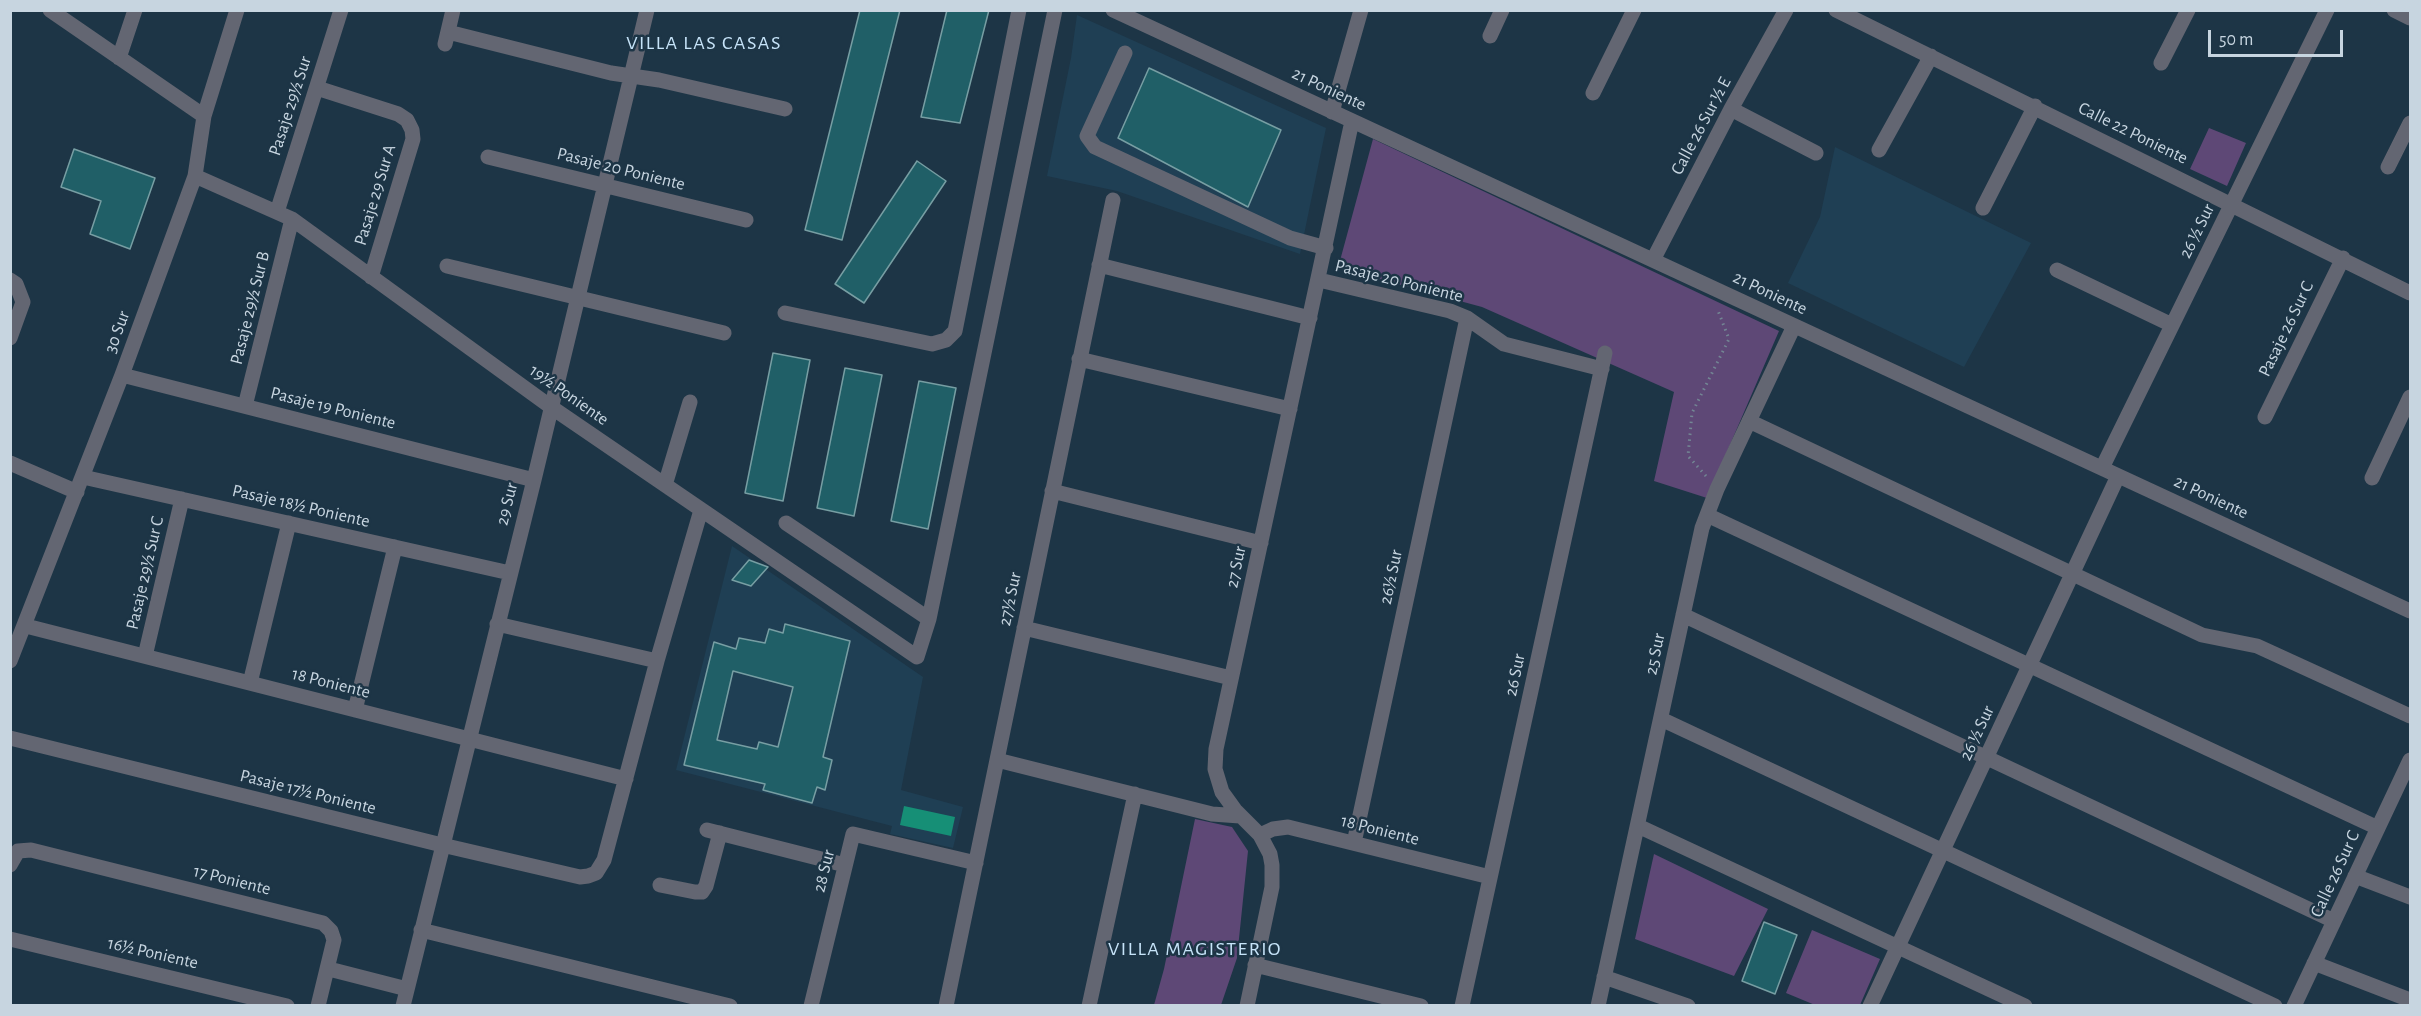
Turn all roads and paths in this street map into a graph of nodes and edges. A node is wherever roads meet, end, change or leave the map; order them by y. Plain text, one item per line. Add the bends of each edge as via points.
1 (50, 10) edge
2 (135, 10) edge
3 (237, 10) edge
4 (341, 10) edge
5 (453, 10) edge
6 (647, 10) edge
7 (1019, 10) edge
8 (1055, 10) edge
9 (1361, 10) edge
10 (1502, 10) edge
11 (1634, 10) edge
12 (1786, 10) edge
13 (1836, 10) edge
14 (2188, 10) edge
15 (2327, 10) edge
16 (2394, 10) edge
17 (1115, 11) edge
18 (2410, 18) edge
19 (1490, 36) dead end
20 (1125, 53) dead end
21 (1931, 56) junction
22 (119, 58) junction
23 (2162, 63) dead end
24 (631, 76) junction
25 (317, 88) junction
26 (1593, 93) dead end
27 (2035, 106) junction
28 (1731, 109) junction
29 (785, 110) dead end
30 (1332, 112) junction
31 (204, 116) junction
32 (1352, 121) junction
33 (2410, 123) edge
34 (1879, 150) dead end
35 (1816, 153) dead end
36 (488, 157) dead end
37 (2388, 167) dead end
38 (195, 176) junction
39 (604, 185) junction
40 (1113, 200) dead end
41 (2232, 204) junction
42 (1983, 207) dead end
43 (277, 212) junction
44 (292, 219) junction
45 (746, 220) dead end
46 (1326, 248) junction
47 (2343, 258) junction
48 (1653, 260) junction
49 (1099, 265) junction
50 (447, 266) dead end
51 (2056, 270) dead end
52 (371, 277) junction
53 (10, 280) edge
54 (1319, 280) junction
55 (1706, 285) junction
56 (2410, 292) edge
57 (577, 298) junction
58 (785, 313) dead end
59 (1310, 318) junction
60 (1467, 318) junction
61 (2172, 325) junction
62 (1794, 326) junction
63 (724, 333) dead end
64 (10, 338) edge
65 (1605, 353) dead end
66 (1079, 358) junction
67 (1602, 369) junction
68 (122, 375) junction
69 (2410, 397) edge
70 (690, 402) dead end
71 (245, 406) junction
72 (551, 407) junction
73 (1290, 409) junction
74 (2265, 417) dead end
75 (1749, 421) junction
76 (10, 463) edge
77 (2102, 468) junction
78 (2118, 476) junction
79 (83, 477) junction
80 (2372, 478) dead end
81 (534, 480) junction
82 (665, 485) junction
83 (1717, 489) junction
84 (1052, 491) junction
85 (77, 492) junction
86 (182, 499) junction
87 (701, 510) junction
88 (1707, 515) junction
89 (289, 523) junction
90 (786, 523) dead end
91 (1261, 543) junction
92 (395, 547) junction
93 (510, 573) junction
94 (2073, 573) junction
95 (2410, 611) edge
96 (1683, 615) junction
97 (929, 619) junction
98 (497, 624) junction
99 (26, 626) junction
100 (1024, 628) junction
101 (145, 656) junction
102 (10, 661) edge
103 (657, 661) junction
104 (2030, 666) junction
105 (1231, 678) junction
106 (250, 683) junction
107 (355, 710) junction
108 (2410, 716) edge
109 (1661, 719) junction
110 (10, 738) edge
111 (469, 739) junction
112 (1987, 758) junction
113 (997, 760) junction
114 (2410, 760) edge
115 (626, 779) junction
116 (1135, 794) junction
117 (1240, 816) junction
118 (1638, 826) junction
119 (2378, 828) junction
120 (1260, 835) junction
121 (1354, 843) junction
122 (442, 845) junction
123 (1943, 850) junction
124 (976, 863) junction
125 (10, 865) edge
126 (845, 865) junction
127 (2355, 876) junction
128 (1490, 877) junction
129 (660, 885) dead end
130 (2410, 897) edge
131 (2334, 921) junction
132 (422, 930) junction
133 (10, 939) edge
134 (1898, 948) junction
135 (2314, 963) junction
136 (1256, 965) junction
137 (328, 969) junction
138 (1604, 977) junction
139 (407, 989) junction
140 (2410, 1000) edge
141 (287, 1005) edge
142 (318, 1005) edge
143 (403, 1005) edge
144 (730, 1005) edge
145 (811, 1005) edge
146 (946, 1005) edge
147 (1089, 1005) edge
148 (1247, 1005) edge
149 (1420, 1005) edge
150 (1462, 1005) edge
151 (1598, 1005) edge
152 (1688, 1005) edge
153 (1870, 1005) edge
154 (2025, 1005) edge
155 (2275, 1005) edge
156 (2294, 1005) edge

1 - 22 street
2 - 22 street
3 - 31 street, 30 Sur
4 - 25 street, Pasaje 29½ Sur
5 - 24 street via 447,38
6 - 24 street, 29 Sur
7 - 58 street via 956,331 946,340 932,344
8 - 97 street
9 - 30 street
10 - 19 street
11 - 26 street
12 - 28 street, Calle 26 Sur ½ E
13 - 21 street, Calle 22 Poniente
14 - 23 street
15 - 41 street, 26 ½ Sur
16 - 18 street
17 - 30 street, 21 Poniente
20 - 46 street via 1087,136 1095,147 1290,238
21 - 27 street, Calle 22 Poniente
21 - 34 street
22 - 31 street
24 - 29 street
24 - 39 street, 29 Sur
25 - 43 street, Pasaje 29½ Sur
25 - 52 street, Pasaje 29 Sur A via 398,114 410,125 412,139
27 - 41 street, Calle 22 Poniente
27 - 42 street
28 - 35 street
28 - 48 street, Calle 26 Sur ½ E
30 - 32 street, 21 Poniente
31 - 38 street, 30 Sur
32 - 46 street, 27 Sur
32 - 48 street, 21 Poniente
33 - 37 street
36 - 39 street, Pasaje 20 Poniente
38 - 43 street, 19½ Poniente
38 - 68 street, 30 Sur
39 - 45 street, Pasaje 20 Poniente
39 - 57 street, 29 Sur
40 - 49 street, 27½ Sur
41 - 47 street, Calle 22 Poniente
41 - 61 street, 26 ½ Sur
43 - 44 street, 19½ Poniente
44 - 52 street, 19½ Poniente
44 - 71 street, Pasaje 29½ Sur B
46 - 54 street, 27 Sur
47 - 56 street, Calle 22 Poniente
47 - 74 street, Pasaje 26 Sur C
48 - 55 street, 21 Poniente
49 - 59 street
49 - 66 street, 27½ Sur
50 - 57 street
51 - 61 street
52 - 72 street, 19½ Poniente
53 - 64 street via 16,284 23,302
54 - 59 street, 27 Sur
54 - 60 street, Pasaje 20 Poniente
55 - 62 street, 21 Poniente
55 - 83 path via 1729,339 1692,413 1688,456
57 - 63 street
57 - 72 street, 29 Sur
59 - 73 street, 27 Sur
60 - 67 street, Pasaje 20 Poniente via 1504,344
60 - 121 street, 26½ Sur
61 - 77 street, 26 ½ Sur
62 - 75 street, 25 Sur
62 - 77 street, 21 Poniente
65 - 67 street, 26 Sur
66 - 73 street
66 - 84 street, 27½ Sur
67 - 128 street, 26 Sur
68 - 71 street, Pasaje 19 Poniente
68 - 79 street, 30 Sur
69 - 80 street
70 - 82 street
71 - 81 street, Pasaje 19 Poniente
72 - 81 street, 29 Sur
72 - 82 street, 19½ Poniente
73 - 91 street, 27 Sur
75 - 83 street, 25 Sur
75 - 94 street
76 - 85 street
77 - 78 street, 21 Poniente
78 - 94 street, 26 ½ Sur
78 - 95 street, 21 Poniente
79 - 85 street, 30 Sur
79 - 86 street, Pasaje 18½ Poniente
81 - 93 street, 29 Sur
82 - 87 street, 19½ Poniente
83 - 88 street, 25 Sur
84 - 91 street
84 - 100 street, 27½ Sur
85 - 99 street, 30 Sur
86 - 89 street, Pasaje 18½ Poniente
86 - 101 street, Pasaje 29½ Sur C
87 - 97 street, 19½ Poniente via 917,657
87 - 103 street
88 - 96 street, 25 Sur
88 - 104 street
89 - 92 street, Pasaje 18½ Poniente
89 - 106 street
90 - 97 street
91 - 105 street, 27 Sur
92 - 93 street, Pasaje 18½ Poniente
92 - 107 street
93 - 98 street, 29 Sur
94 - 104 street, 26 ½ Sur
94 - 108 street via 2202,635 2257,646
96 - 109 street, 25 Sur
96 - 112 street
98 - 103 street
98 - 111 street, 29 Sur
99 - 101 street, 18 Poniente
99 - 102 street, 30 Sur
100 - 105 street
100 - 113 street, 27½ Sur
101 - 106 street, 18 Poniente
103 - 115 street
104 - 112 street, 26 ½ Sur
104 - 119 street
105 - 117 street, 27 Sur via 1215,769 1222,792
106 - 107 street, 18 Poniente
107 - 111 street, 18 Poniente
109 - 118 street, 25 Sur
109 - 123 street
110 - 122 street, Pasaje 17½ Poniente
111 - 115 street, 18 Poniente
111 - 122 street, 29 Sur
112 - 123 street, 26 ½ Sur
112 - 131 street
113 - 116 street
113 - 124 street, 27½ Sur
114 - 119 street, Calle 26 Sur C
115 - 122 street, Pasaje 17½ Poniente via 604,860 596,873 580,877
116 - 117 street via 1212,814
116 - 147 street
117 - 120 street, 27 Sur
118 - 134 street
118 - 138 street, 25 Sur
119 - 127 street, Calle 26 Sur C
120 - 121 street, 18 Poniente via 1288,827
120 - 136 street, 27 Sur via 1270,854 1273,877
121 - 128 street, 18 Poniente
122 - 132 street, 29 Sur
123 - 134 street, 26 ½ Sur
123 - 155 street
124 - 126 street, 28 Sur via 853,834
124 - 146 street, 27½ Sur
125 - 137 street, 17 Poniente via 18,851 31,850 323,923 333,935
126 - 129 street via 714,832 702,892
126 - 145 street, 28 Sur
127 - 130 street
127 - 131 street, Calle 26 Sur C
128 - 150 street, 26 Sur
131 - 135 street, Calle 26 Sur C
132 - 139 street, 29 Sur
132 - 144 street
133 - 141 street, 16½ Poniente
134 - 153 street, 26 ½ Sur
134 - 154 street
135 - 140 street
135 - 156 street, Calle 26 Sur C
136 - 148 street, 27 Sur
136 - 149 street
137 - 139 street
137 - 142 street
138 - 151 street, 25 Sur
138 - 152 street
139 - 143 street, 29 Sur

